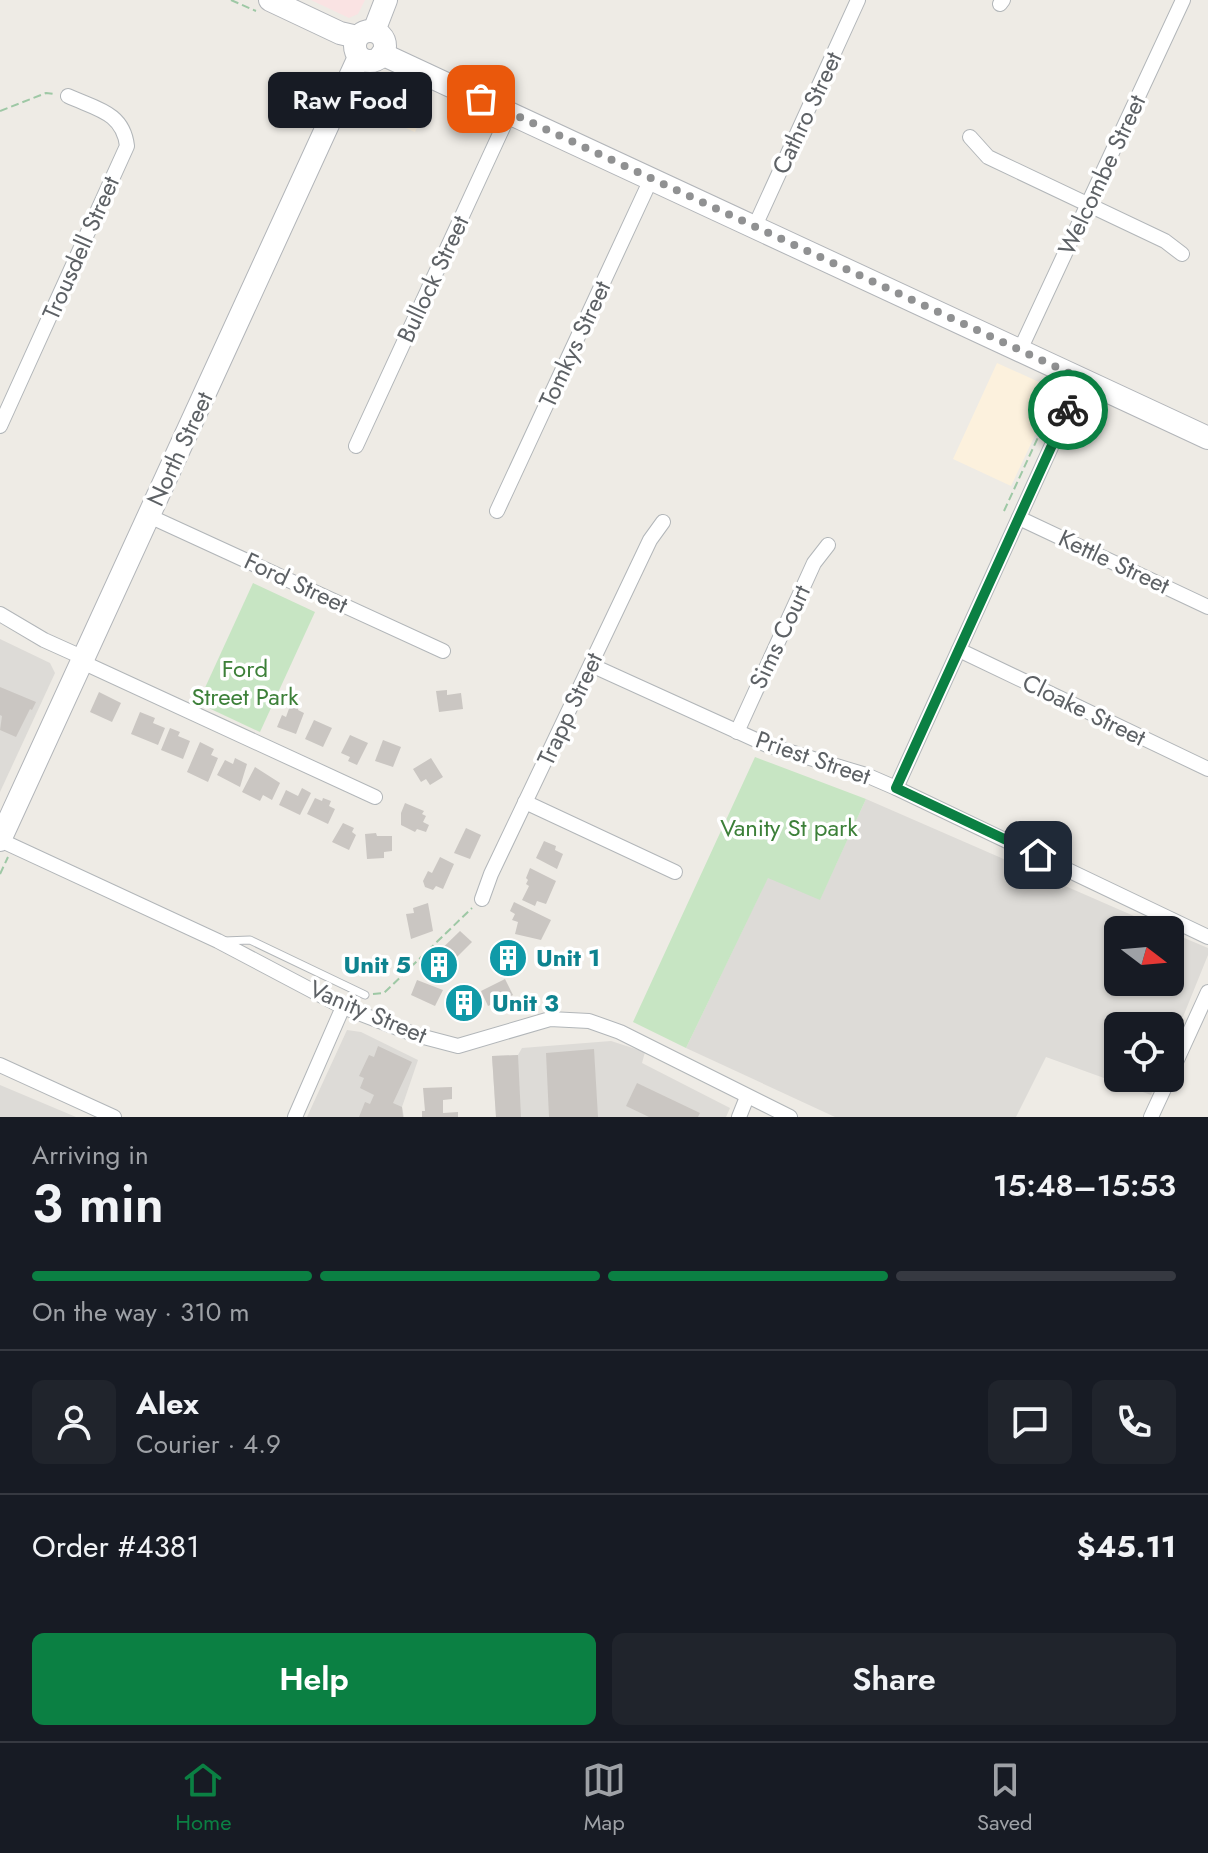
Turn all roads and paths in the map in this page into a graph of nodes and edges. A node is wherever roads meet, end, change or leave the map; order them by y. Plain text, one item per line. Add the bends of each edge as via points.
1 (270, 0) edge
2 (386, 0) edge
3 (858, 0) edge
4 (1183, 0) edge
5 (363, 42) junction
6 (68, 96) joint
7 (0, 111) edge
8 (510, 112) junction
9 (970, 137) dead end
10 (652, 177) junction
11 (1089, 204) junction
12 (755, 226) junction
13 (1182, 254) dead end
14 (1020, 350) junction
15 (1082, 379) junction
16 (1054, 383) dead end
17 (0, 426) edge
18 (1208, 438) edge
19 (356, 446) dead end
20 (497, 511) dead end
21 (1004, 511) dead end
22 (149, 516) junction
23 (1019, 518) junction
24 (663, 522) dead end
25 (828, 545) dead end
26 (1208, 607) edge
27 (0, 614) edge
28 (959, 650) junction
29 (443, 651) dead end
30 (83, 660) junction
31 (591, 665) junction
32 (737, 732) junction
33 (1208, 769) edge
34 (896, 788) junction
35 (375, 797) dead end
36 (525, 802) junction
37 (0, 840) edge
38 (675, 872) dead end
39 (482, 899) joint
40 (1208, 937) edge
41 (218, 941) junction
42 (1208, 992) edge
43 (365, 995) joint
44 (343, 1007) junction
45 (1184, 1044) edge
46 (0, 1065) edge
47 (1162, 1092) edge
48 (747, 1097) junction
49 (114, 1117) edge
50 (295, 1117) edge
51 (739, 1117) edge
52 (790, 1117) edge
53 (1151, 1117) edge

1 - 5 main road
2 - 5 main road, North Street
3 - 12 street, Cathro Street
4 - 11 street, Welcombe Street
5 - 8 main road via 369,61 382,54
5 - 22 main road, North Street
6 - 7 path via 46,93
6 - 17 street, Trousdell Street via 118,119 127,146
8 - 10 main road
8 - 19 street, Bullock Street
9 - 11 street via 988,157
10 - 12 main road
10 - 20 street, Tomkys Street
11 - 13 street
11 - 14 street, Welcombe Street
12 - 14 main road
14 - 15 main road
15 - 18 main road
15 - 23 street
16 - 21 path via 1058,394
22 - 29 street, Ford Street
22 - 30 main road, North Street
23 - 26 street, Kettle Street
23 - 28 street
24 - 31 street, Trapp Street
25 - 32 street, Sims Court via 814,563
27 - 30 street
28 - 33 street, Cloake Street
28 - 34 street
30 - 35 street
30 - 37 main road, North Street
31 - 32 street, Priest Street
31 - 36 street, Trapp Street
32 - 34 street, Priest Street
34 - 40 street, Priest Street
36 - 38 street
36 - 39 street, Trapp Street
37 - 41 street, Vanity Street
39 - 43 path via 384,993
41 - 43 lane via 250,940
41 - 44 street, Vanity Street
42 - 45 street
44 - 48 street, Vanity Street via 458,1046 550,1019 589,1021
44 - 50 street
46 - 49 street
47 - 53 street
48 - 51 street
48 - 52 street, Vanity Street

